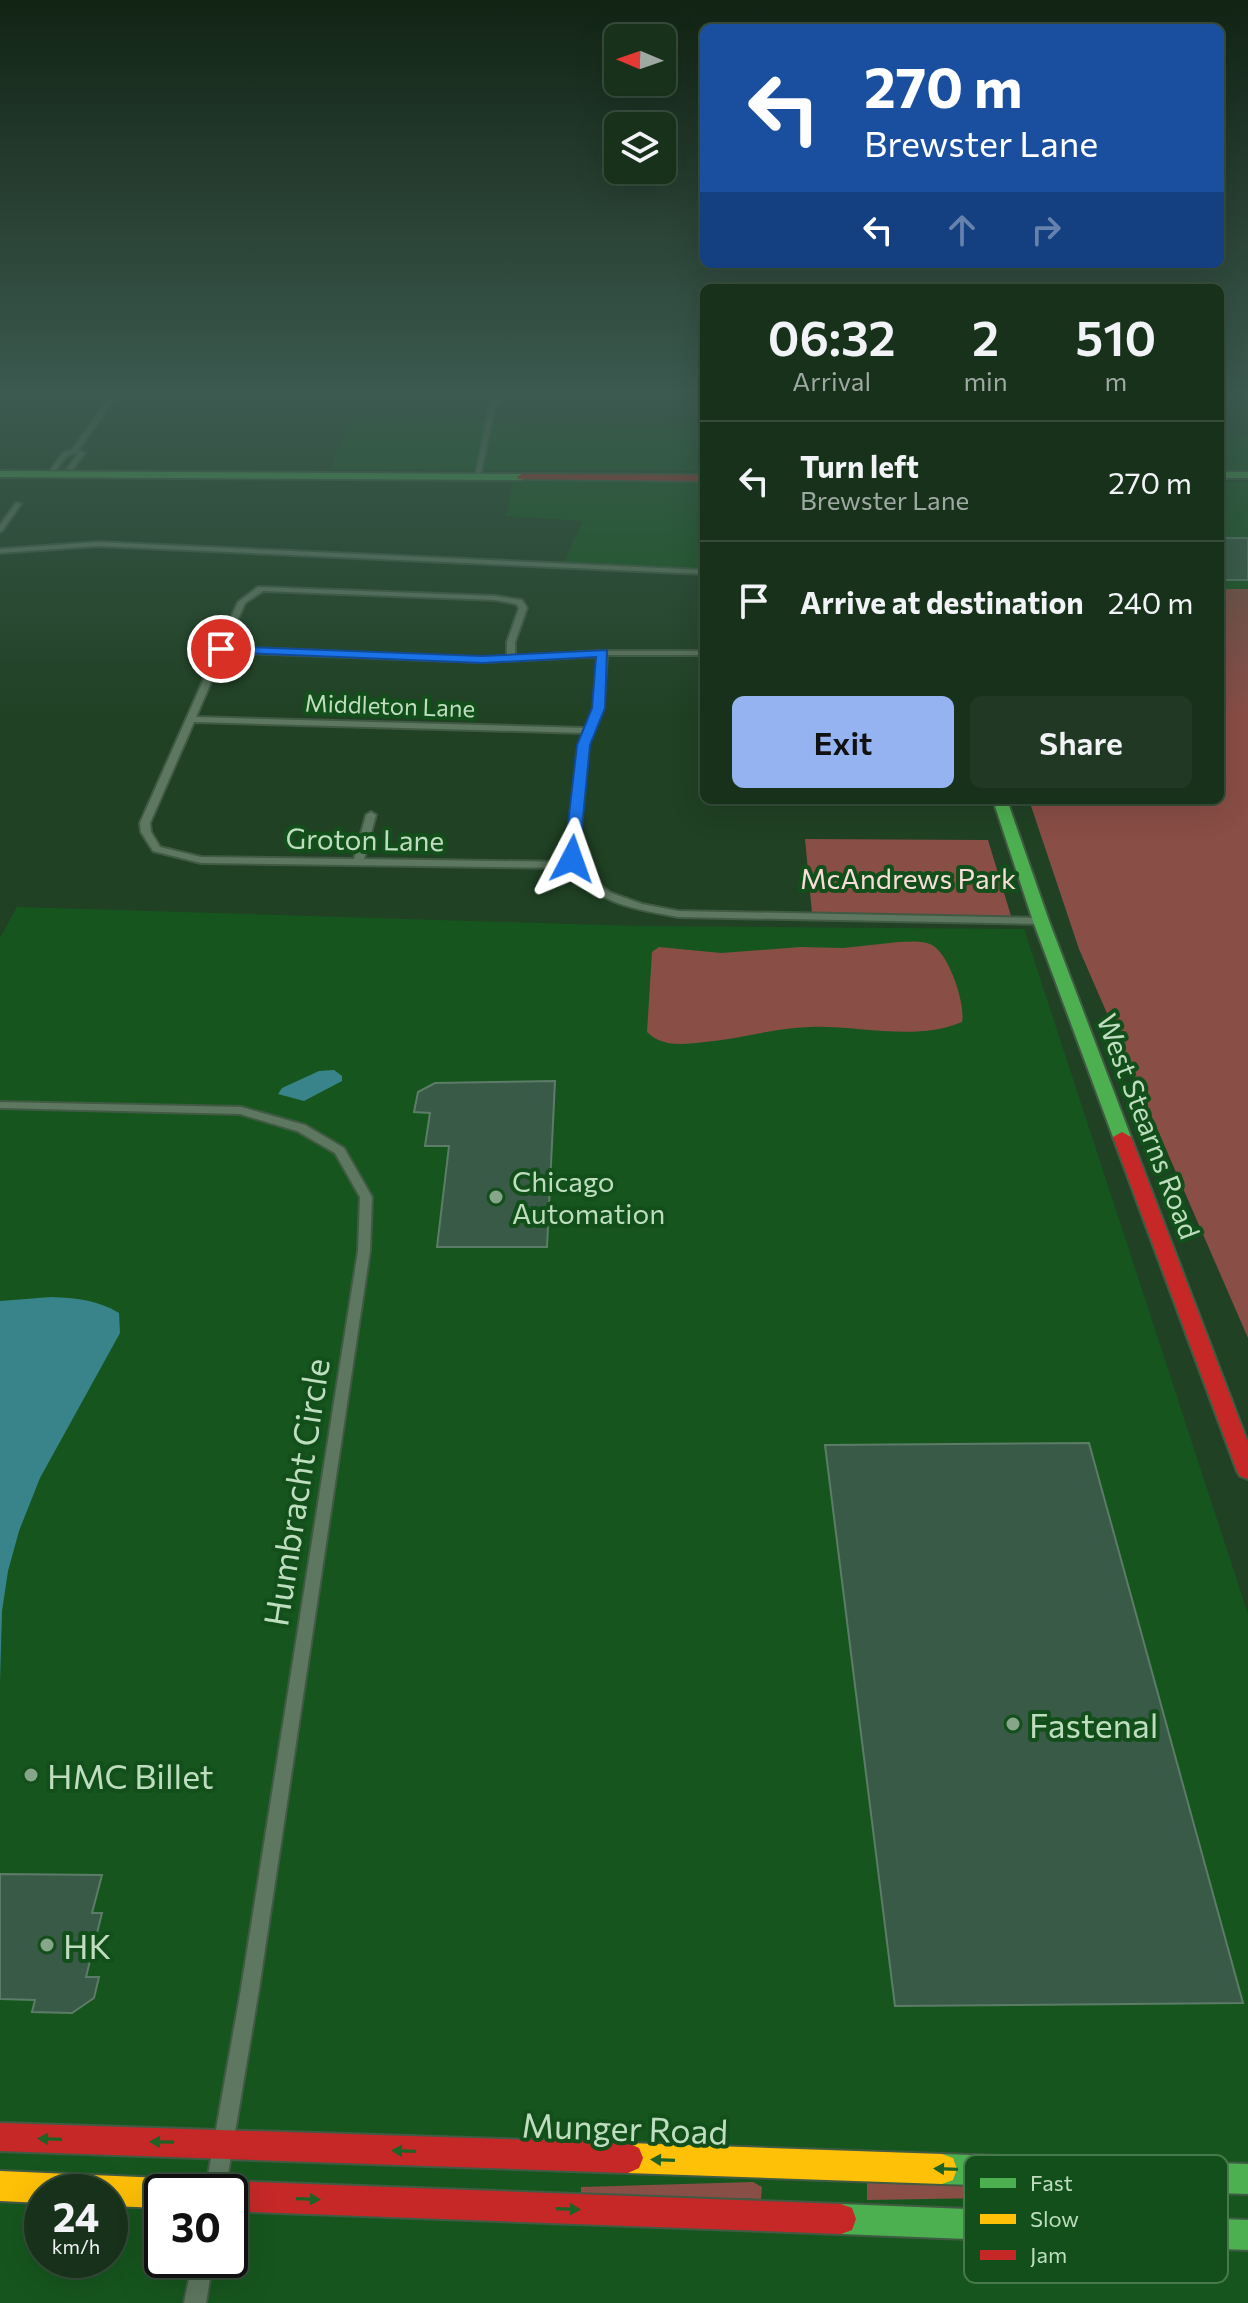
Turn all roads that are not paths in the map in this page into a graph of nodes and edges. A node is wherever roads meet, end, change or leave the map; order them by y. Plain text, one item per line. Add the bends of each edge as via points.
1 (18, 504) dead end
2 (0, 530) edge
3 (0, 551) edge
4 (700, 572) edge
5 (221, 649) junction
6 (603, 653) junction
7 (700, 653) edge
8 (511, 659) junction
9 (190, 719) junction
10 (588, 731) junction
11 (1001, 804) edge
12 (371, 815) dead end
13 (358, 863) junction
14 (574, 865) junction
15 (1041, 921) junction
16 (0, 1105) edge
17 (1248, 1471) edge
18 (0, 2137) edge
19 (224, 2144) junction
20 (964, 2169) edge
21 (218, 2174) edge
22 (1228, 2178) edge
23 (1248, 2179) edge
24 (0, 2186) edge
25 (144, 2192) edge
26 (248, 2197) edge
27 (964, 2224) edge
28 (1228, 2234) edge
29 (1248, 2235) edge
30 (200, 2278) edge
31 (195, 2303) edge

1 - 2 street
3 - 4 street via 98,544
5 - 8 street
5 - 8 street via 242,602 261,589 291,588 519,602 523,608
5 - 9 street
6 - 7 street
6 - 8 street
6 - 10 street via 599,708
9 - 10 street, Middleton Lane
9 - 13 street, Groton Lane via 145,823 156,849 201,860
10 - 14 street via 572,845
11 - 15 main road, West Stearns Road
12 - 13 street
13 - 14 street, Groton Lane
14 - 15 street via 607,895 664,912
15 - 17 main road, West Stearns Road
16 - 19 street, Humbracht Circle via 241,1111 301,1128 340,1151 366,1197 364,1251
19 -> 18 main road, Munger Road
20 -> 19 main road, Munger Road
19 - 21 street, Humbracht Circle
23 -> 22 main road, Munger Road
24 - 25 main road
26 -> 27 main road
28 -> 29 main road
30 - 31 street

